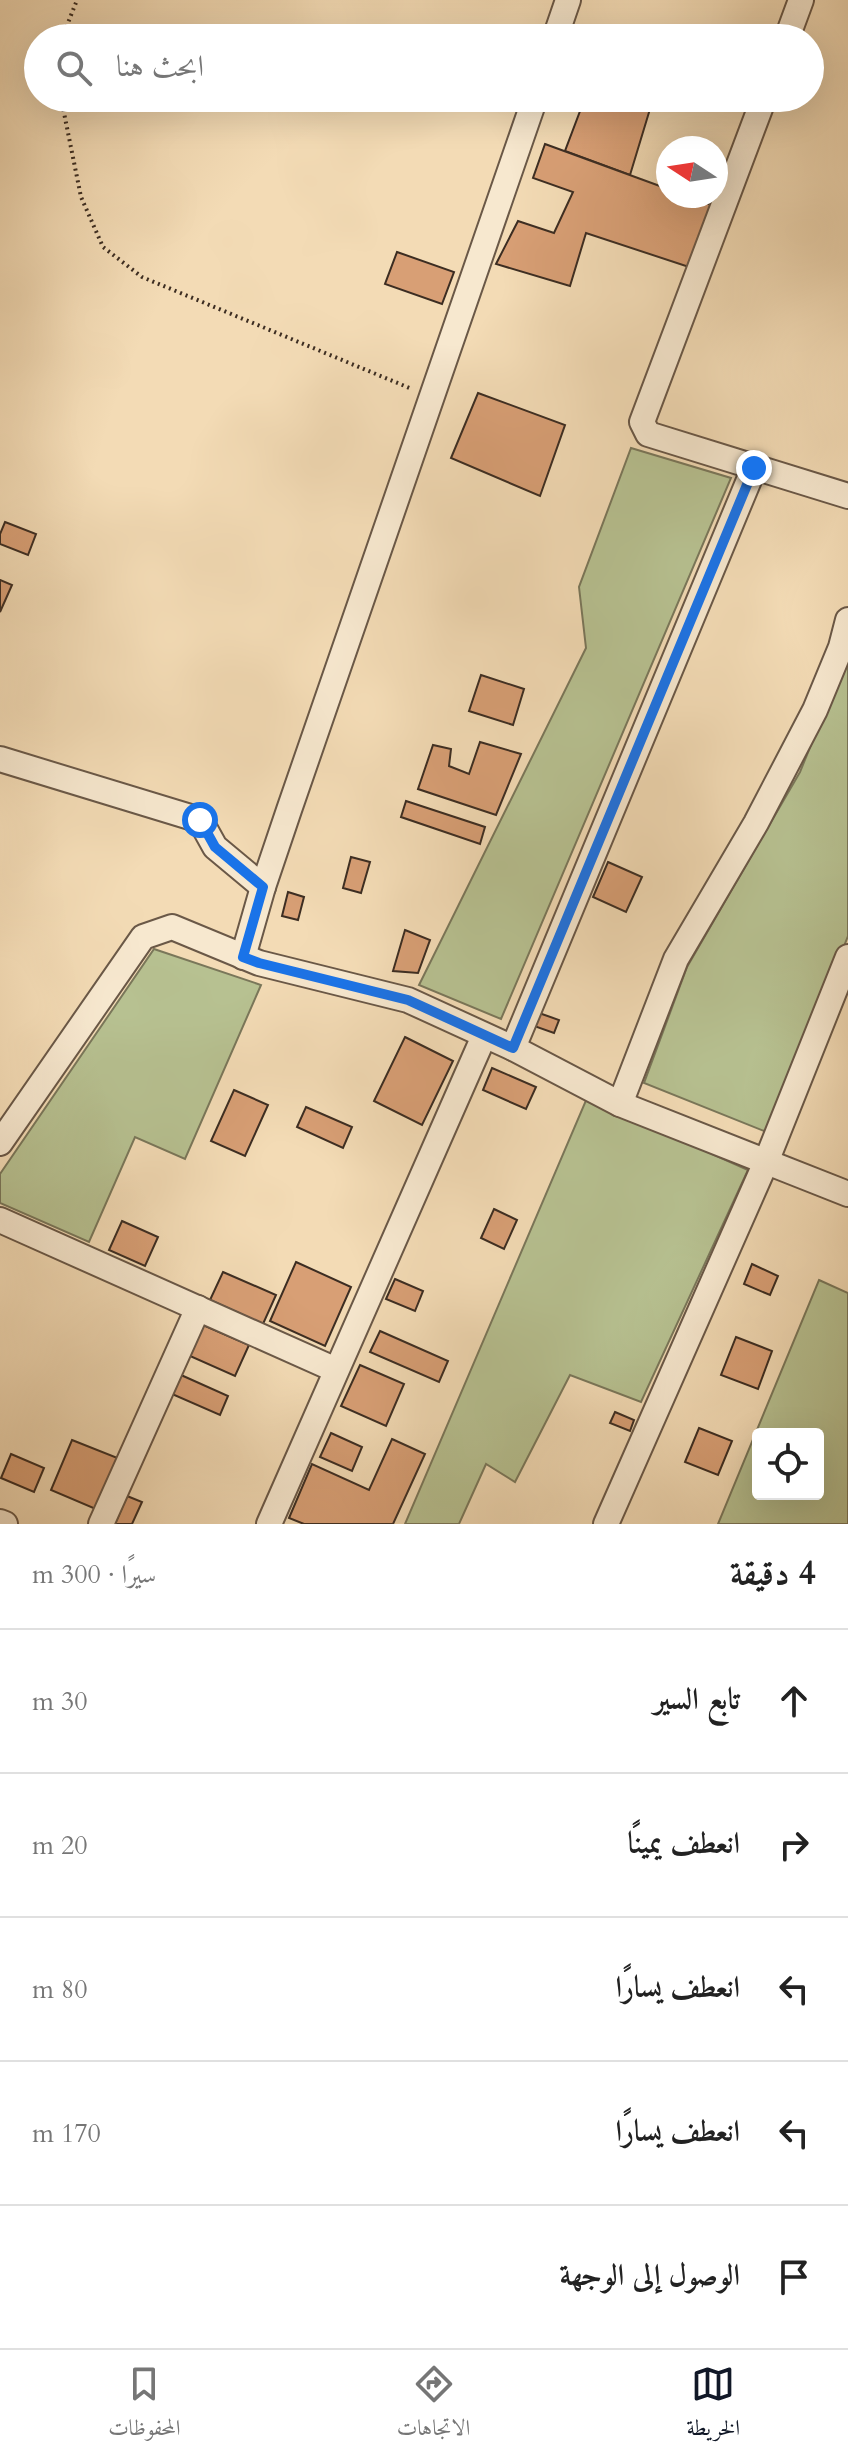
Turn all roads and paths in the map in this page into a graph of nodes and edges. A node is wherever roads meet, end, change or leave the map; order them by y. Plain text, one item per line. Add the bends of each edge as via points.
1 (77, 0) edge
2 (568, 0) edge
3 (801, 0) edge
4 (68, 24) edge
5 (560, 24) edge
6 (792, 24) edge
7 (64, 112) edge
8 (530, 112) edge
9 (759, 112) edge
10 (432, 398) junction
11 (754, 468) junction
12 (848, 496) edge
13 (848, 620) edge
14 (0, 759) edge
15 (263, 887) junction
16 (243, 957) junction
17 (848, 957) edge
18 (484, 1036) junction
19 (513, 1048) junction
20 (620, 1104) junction
21 (0, 1143) edge
22 (766, 1162) junction
23 (848, 1194) edge
24 (0, 1220) edge
25 (198, 1308) junction
26 (336, 1370) junction
27 (101, 1524) edge
28 (269, 1524) edge
29 (606, 1524) edge

1 - 4 path
2 - 5 street
3 - 6 street
7 - 10 path via 81,197 103,247 142,277
8 - 10 street
9 - 11 street via 642,422 648,434
10 - 15 street
11 - 12 street
11 - 19 street
13 - 20 street via 815,710 676,959
14 - 15 street via 200,820 215,847
15 - 16 street
16 - 18 street via 408,1000
16 - 21 street via 172,927 143,937
17 - 22 street
18 - 19 street
18 - 26 street
19 - 20 street
20 - 22 street
22 - 23 street
22 - 29 street
24 - 25 street
25 - 26 street
25 - 27 street
26 - 28 street

